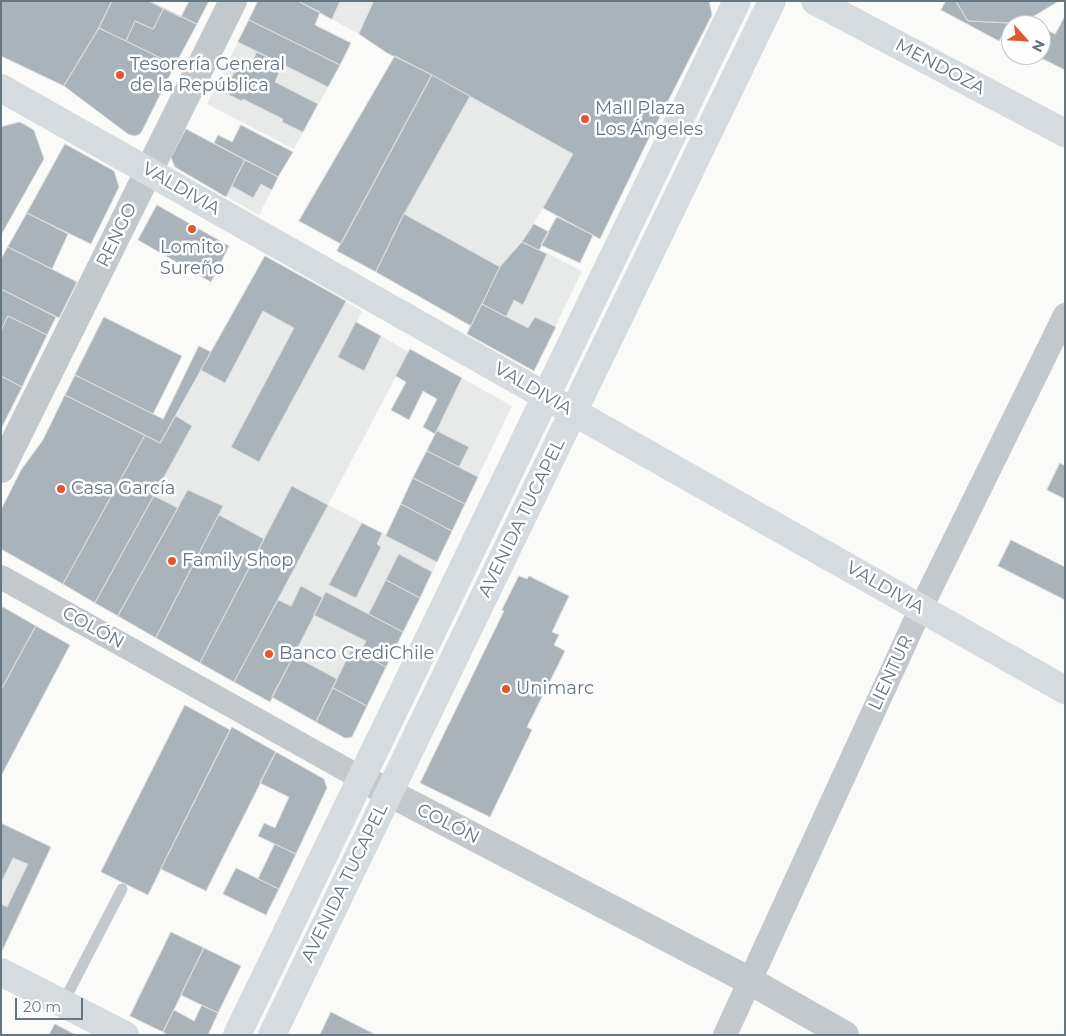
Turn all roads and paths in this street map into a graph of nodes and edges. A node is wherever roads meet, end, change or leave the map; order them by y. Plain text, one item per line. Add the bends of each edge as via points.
1 (233, 1) edge
2 (737, 1) edge
3 (772, 1) edge
4 (815, 1) edge
5 (1, 88) edge
6 (1065, 133) edge
7 (664, 153) junction
8 (148, 171) junction
9 (666, 220) junction
10 (1065, 315) edge
11 (546, 396) junction
12 (573, 412) junction
13 (1, 469) edge
14 (1, 577) edge
15 (921, 608) junction
16 (1065, 690) edge
17 (361, 778) junction
18 (389, 793) junction
19 (122, 889) dead end
20 (1, 972) edge
21 (750, 981) junction
22 (62, 1003) junction
23 (125, 1035) edge
24 (237, 1035) edge
25 (272, 1035) edge
26 (725, 1035) edge
27 (845, 1035) edge

1 - 8 street, RENGO
2 - 7 main road, AVENIDA TUCAPEL
3 - 9 main road, AVENIDA TUCAPEL
4 - 6 main road, MENDOZA
5 - 8 main road, VALDIVIA
7 - 9 main road via 669,181
7 - 11 main road, AVENIDA TUCAPEL
8 - 11 main road, VALDIVIA
8 - 13 street, RENGO
9 - 12 main road, AVENIDA TUCAPEL
10 - 15 street, LIENTUR
11 - 12 main road, VALDIVIA
11 - 17 main road, AVENIDA TUCAPEL
12 - 15 main road, VALDIVIA
12 - 18 main road, AVENIDA TUCAPEL
14 - 17 street, COLÓN
15 - 16 main road, VALDIVIA
15 - 21 street, LIENTUR
17 - 18 street, COLÓN
17 - 24 main road, AVENIDA TUCAPEL
18 - 21 street, COLÓN
18 - 25 main road, AVENIDA TUCAPEL
19 - 22 lane
20 - 22 main road
21 - 26 street, LIENTUR
21 - 27 street, COLÓN
22 - 23 main road

